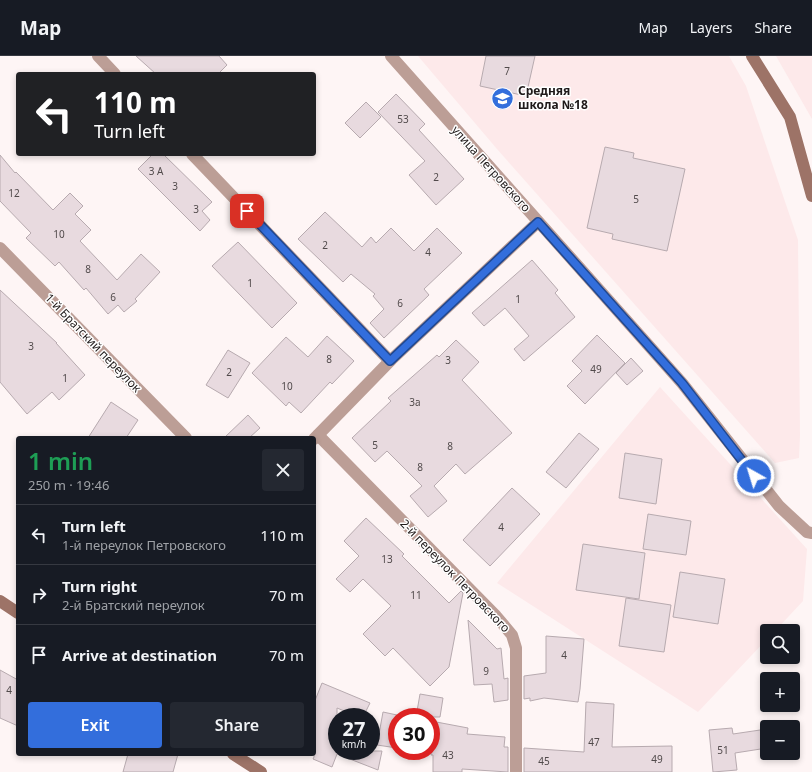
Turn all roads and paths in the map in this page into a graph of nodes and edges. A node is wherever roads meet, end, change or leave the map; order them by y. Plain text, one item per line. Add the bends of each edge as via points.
1 (98, 56) edge
2 (391, 56) edge
3 (752, 56) edge
4 (113, 72) edge
5 (194, 156) edge
6 (812, 196) edge
7 (538, 222) junction
8 (0, 248) edge
9 (390, 361) junction
10 (184, 436) edge
11 (316, 437) edge
12 (812, 533) edge
13 (0, 601) edge
14 (16, 612) edge
15 (236, 756) edge
16 (261, 772) edge
17 (516, 772) edge

1 - 4 street
2 - 7 street, улица Петровского
3 - 6 street via 790,117
5 - 9 street
7 - 9 street
7 - 12 street, улица Петровского via 682,383 779,506 807,532
8 - 10 street, 1-й Братский переулок
9 - 11 street
11 - 17 street, 2-й переулок Петровского via 512,635 516,648
13 - 14 street
15 - 16 street

